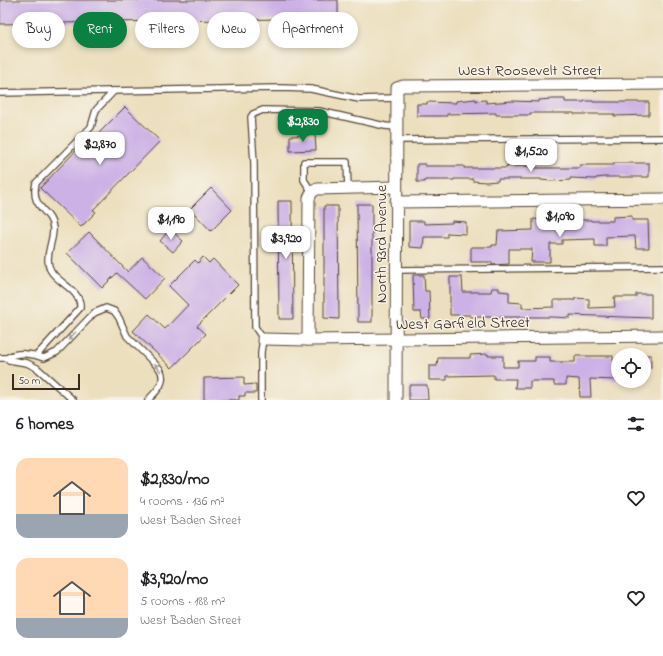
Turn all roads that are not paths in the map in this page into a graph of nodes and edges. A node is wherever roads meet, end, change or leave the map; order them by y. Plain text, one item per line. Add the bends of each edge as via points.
1 (663, 84) edge
2 (114, 91) junction
3 (0, 93) edge
4 (396, 93) junction
5 (396, 127) junction
6 (663, 138) edge
7 (396, 140) junction
8 (396, 187) junction
9 (348, 188) junction
10 (312, 192) junction
11 (663, 199) edge
12 (396, 202) junction
13 (663, 267) edge
14 (396, 270) junction
15 (663, 336) edge
16 (263, 339) junction
17 (395, 339) junction
18 (308, 340) junction
19 (37, 355) junction
20 (0, 358) edge
21 (7, 358) junction
22 (73, 400) edge
23 (148, 400) edge
24 (261, 400) edge
25 (396, 400) edge

1 - 4 street, West Roosevelt Street via 403,86
2 - 3 lane
2 - 4 lane via 281,88 311,89 359,99
2 - 19 lane via 96,110 91,127 36,183 35,200 53,227 48,260 51,271 81,302 80,308
4 - 5 street, North 93rd Avenue
5 - 7 street, North 93rd Avenue
5 - 16 lane via 319,111 263,110 250,117 254,163 255,327
6 - 7 lane
7 - 8 street, North 93rd Avenue
8 - 9 street
8 - 12 street, North 93rd Avenue
9 - 10 street via 317,189
9 - 10 lane via 347,162 304,162 304,180
10 - 18 street via 309,198
11 - 12 street
12 - 14 street, North 93rd Avenue
13 - 14 lane
14 - 17 street, North 93rd Avenue
15 - 17 street, West Garfield Street
16 - 18 street, West Garfield Street
16 - 24 lane
17 - 18 street, West Garfield Street
17 - 25 street, North 93rd Avenue
19 - 21 lane via 24,354
23 -> 19 lane via 162,384 162,373 127,336 117,315 110,309 94,313 57,352 44,358
20 - 21 lane
21 - 22 lane via 37,368

